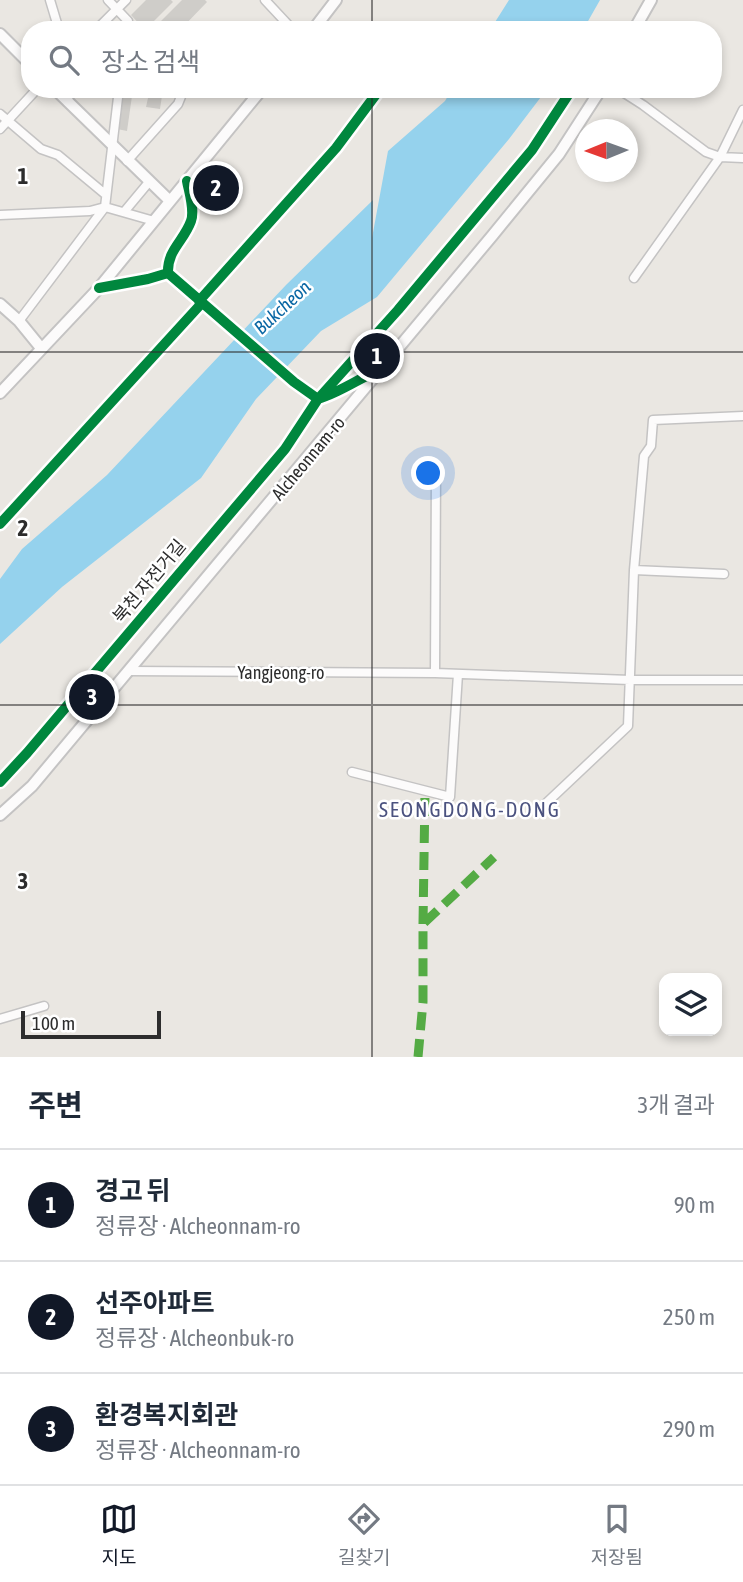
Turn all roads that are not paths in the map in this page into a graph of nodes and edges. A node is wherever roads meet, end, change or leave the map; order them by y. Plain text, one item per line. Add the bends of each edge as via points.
1 (50, 0) edge
2 (108, 0) edge
3 (126, 0) edge
4 (266, 0) edge
5 (336, 0) edge
6 (651, 0) edge
7 (117, 9) junction
8 (56, 21) edge
9 (105, 21) edge
10 (125, 21) edge
11 (285, 21) edge
12 (320, 21) edge
13 (639, 21) edge
14 (0, 34) edge
15 (21, 55) edge
16 (29, 98) edge
17 (64, 98) edge
18 (68, 98) edge
19 (119, 98) edge
20 (180, 98) edge
21 (255, 98) edge
22 (595, 98) edge
23 (632, 98) edge
24 (68, 102) junction
25 (743, 110) edge
26 (0, 114) edge
27 (7, 121) junction
28 (0, 129) edge
29 (112, 146) junction
30 (720, 157) junction
31 (743, 158) edge
32 (127, 161) junction
33 (149, 182) junction
34 (105, 194) junction
35 (170, 201) junction
36 (105, 207) junction
37 (124, 212) junction
38 (0, 215) edge
39 (154, 221) junction
40 (634, 278) dead end
41 (0, 303) edge
42 (19, 321) junction
43 (41, 348) junction
44 (0, 393) edge
45 (743, 416) edge
46 (436, 469) dead end
47 (634, 570) junction
48 (724, 574) dead end
49 (128, 671) junction
50 (435, 673) junction
51 (457, 674) junction
52 (630, 680) junction
53 (743, 680) edge
54 (352, 772) dead end
55 (540, 808) dead end
56 (0, 816) edge
57 (44, 1006) dead end
58 (0, 1019) edge

1 - 8 street
2 - 7 street
3 - 7 street
4 - 11 street
5 - 12 street
6 - 13 street
7 - 9 street
7 - 10 street
14 - 15 street
16 - 27 street
17 - 24 street
18 - 24 street
19 - 29 street
20 - 32 street
21 - 35 street
22 - 49 street, Alcheonnam-ro via 559,154
23 - 30 street via 706,152
24 - 29 street
25 - 30 street
26 - 27 street
27 - 28 street
27 - 34 street
29 - 32 street
29 - 34 street
30 - 31 street
30 - 40 street
32 - 33 street
33 - 35 street
33 - 37 street
34 - 36 street
35 - 39 street
36 - 37 street
36 - 38 street
36 - 42 street
37 - 39 street
39 - 43 street
41 - 42 street
42 - 43 street
43 - 44 street
45 - 47 street via 653,420 651,446 644,456
46 - 50 street
47 - 48 street
47 - 52 street
49 - 50 street, Yangjeong-ro
49 - 56 street, Alcheonnam-ro via 32,786
50 - 51 street, Yangjeong-ro
51 - 52 street, Yangjeong-ro
51 - 54 street via 450,797
52 - 53 street, Yangjeong-ro
52 - 55 street via 628,726
57 - 58 street

